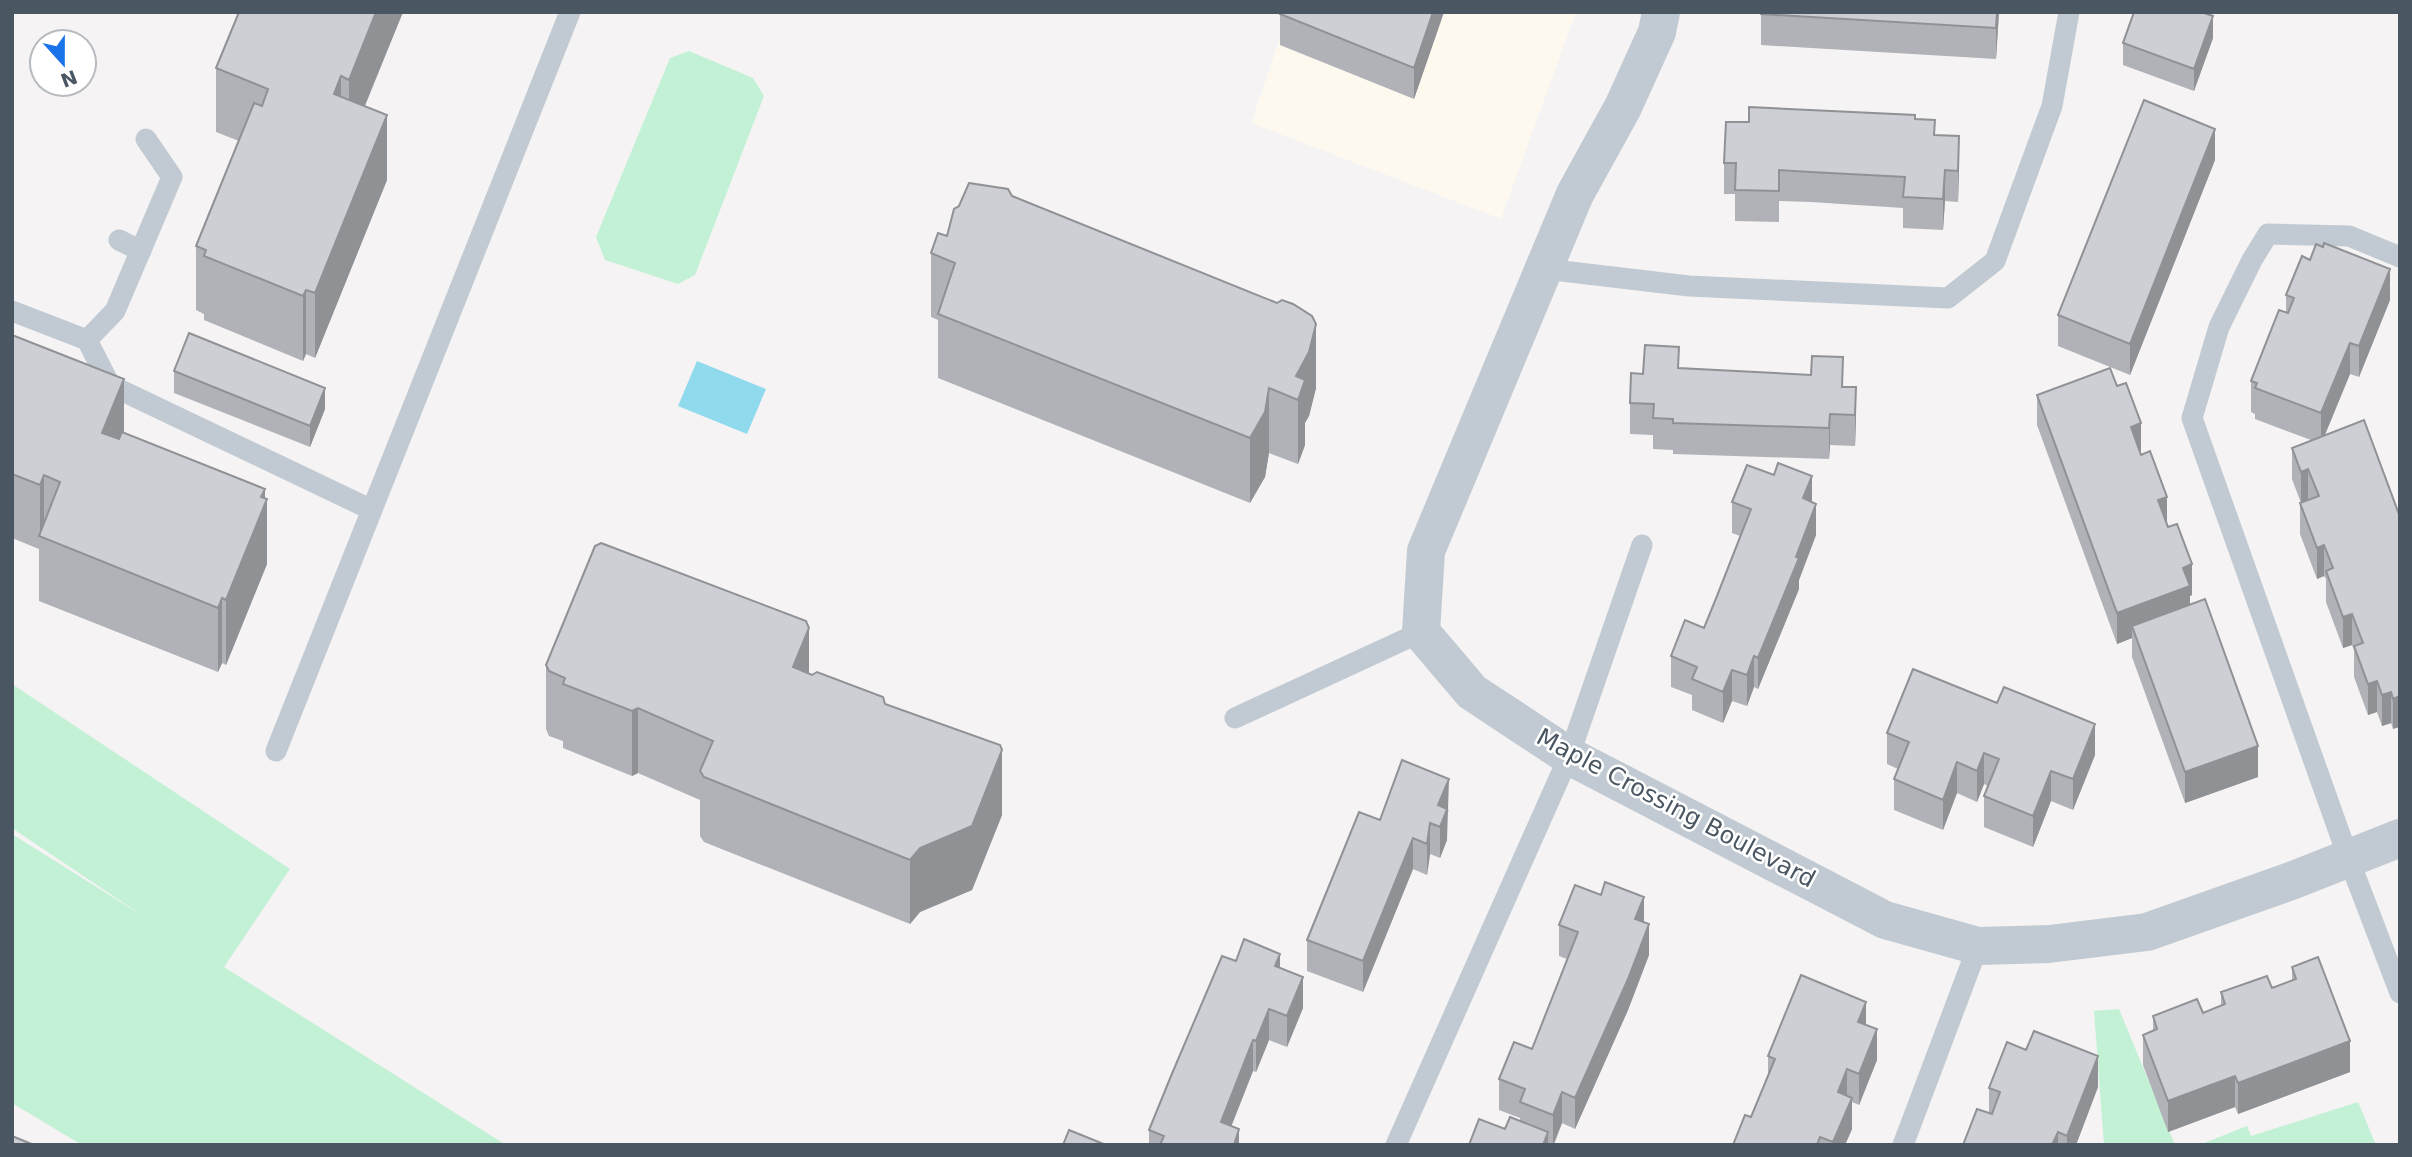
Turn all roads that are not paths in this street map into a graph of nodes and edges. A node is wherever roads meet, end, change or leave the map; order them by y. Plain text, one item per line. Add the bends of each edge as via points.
1 (570, 12) edge
2 (1661, 12) edge
3 (2069, 12) edge
4 (146, 139) dead end
5 (119, 240) dead end
6 (141, 251) junction
7 (2400, 257) edge
8 (1545, 269) junction
9 (12, 311) edge
10 (87, 340) junction
11 (372, 510) junction
12 (1642, 545) dead end
13 (1421, 632) junction
14 (1235, 718) dead end
15 (276, 751) dead end
16 (1569, 756) junction
17 (2400, 838) edge
18 (2347, 857) junction
19 (1978, 946) junction
20 (2400, 993) edge
21 (1396, 1145) edge
22 (1903, 1145) edge

1 - 11 lane
2 - 8 street via 1657,32 1623,107 1575,194
3 - 8 lane via 2052,106 1995,261 1948,298 1689,286
4 - 6 lane via 172,177
5 - 6 lane
6 - 10 lane via 116,311
7 - 18 lane via 2349,236 2268,234 2219,327 2192,418
8 - 13 street via 1426,551
9 - 10 lane
10 - 11 lane via 110,385
11 - 15 lane
12 - 16 lane
13 - 14 lane
13 - 16 street, Maple Crossing Boulevard via 1472,692
16 - 19 street, Maple Crossing Boulevard via 1885,920
16 - 21 lane
17 - 18 street, Maple Crossing Boulevard
18 - 19 street, Maple Crossing Boulevard via 2147,932 2049,944
18 - 20 lane
19 - 22 lane

